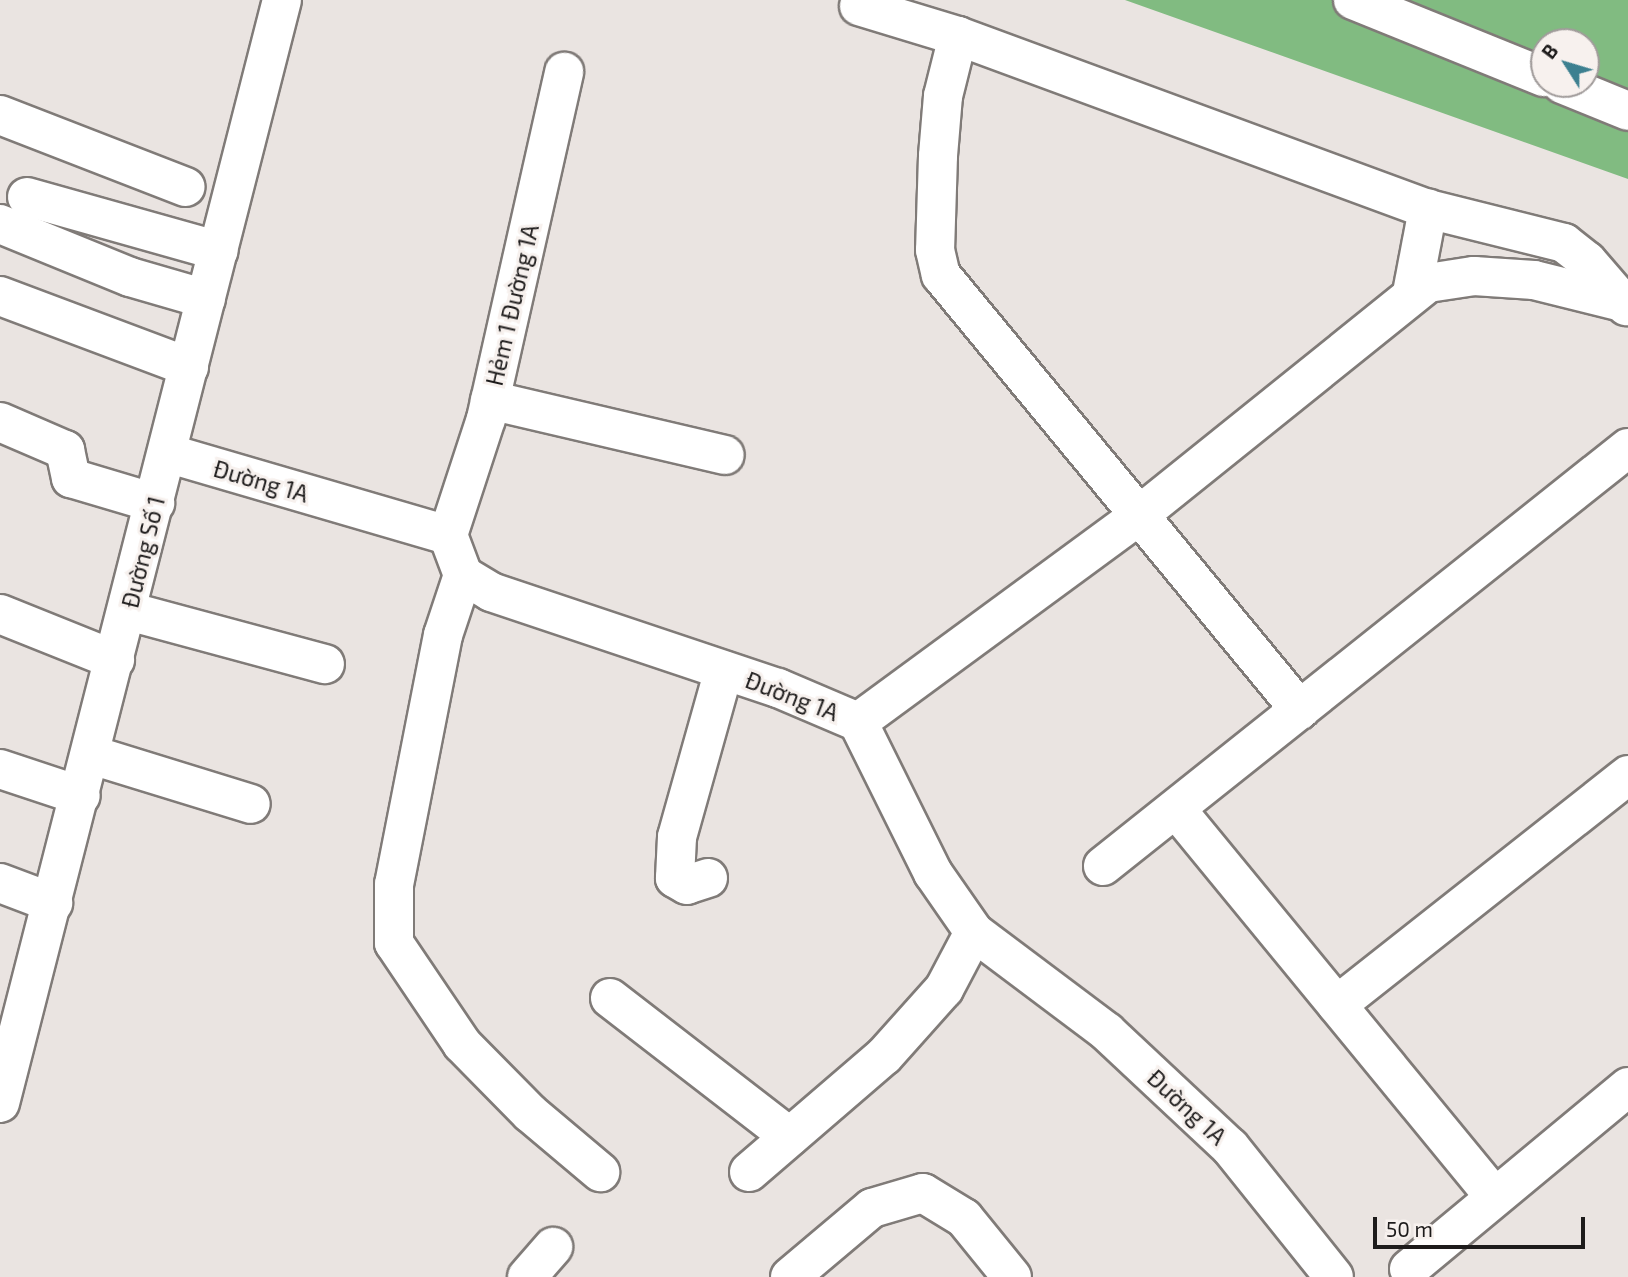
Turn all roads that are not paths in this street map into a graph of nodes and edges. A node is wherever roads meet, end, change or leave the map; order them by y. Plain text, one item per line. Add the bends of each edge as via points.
1 (282, 0) edge
2 (1353, 0) edge
3 (859, 6) dead end
4 (958, 36) junction
5 (1530, 71) edge
6 (564, 72) dead end
7 (1596, 98) edge
8 (1628, 111) edge
9 (0, 115) edge
10 (186, 187) dead end
11 (27, 197) dead end
12 (1427, 209) junction
13 (0, 223) edge
14 (219, 251) junction
15 (1412, 293) junction
16 (0, 296) edge
17 (206, 299) junction
18 (1623, 304) edge
19 (189, 367) junction
20 (490, 400) junction
21 (0, 422) edge
22 (1628, 448) edge
23 (166, 453) junction
24 (725, 455) dead end
25 (155, 503) junction
26 (1138, 516) junction
27 (448, 535) junction
28 (463, 575) junction
29 (128, 611) junction
30 (0, 614) edge
31 (116, 660) junction
32 (326, 664) dead end
33 (724, 670) junction
34 (1300, 710) junction
35 (858, 722) junction
36 (92, 755) junction
37 (0, 769) edge
38 (1628, 775) edge
39 (81, 796) junction
40 (251, 804) dead end
41 (1176, 809) junction
42 (1103, 866) dead end
43 (708, 878) dead end
44 (0, 883) edge
45 (53, 903) junction
46 (974, 932) junction
47 (610, 998) dead end
48 (1337, 1004) junction
49 (1628, 1087) edge
50 (0, 1103) edge
51 (790, 1137) junction
52 (600, 1172) dead end
53 (749, 1172) dead end
54 (1493, 1195) junction
55 (553, 1247) dead end
56 (1409, 1269) dead end
57 (527, 1277) edge
58 (790, 1277) edge
59 (1012, 1277) edge
60 (1334, 1277) edge

1 - 14 street, Đường Số 1
2 - 5 street
3 - 4 street
4 - 12 street
4 - 26 street via 943,96 938,156 935,250 941,275
6 - 20 street, Hẻm 1 Đường 1A
7 - 8 street
9 - 10 street
11 - 14 street
12 - 15 street
12 - 18 street via 1564,243 1587,261
13 - 17 street via 130,277
14 - 17 street, Đường Số 1
15 - 18 street via 1428,283 1474,276 1534,280
15 - 26 street
16 - 19 street
17 - 19 street, Đường Số 1
19 - 23 street, Đường Số 1
20 - 24 street
20 - 27 street, Hẻm 1 Đường 1A
21 - 25 street via 65,450 71,478
22 - 34 street
23 - 25 street, Đường Số 1
23 - 27 street, Đường 1A
25 - 29 street, Đường Số 1
26 - 34 street
26 - 35 street
27 - 28 street
28 - 33 street, Đường 1A via 491,592
28 - 52 street via 443,635 394,884 394,943 462,1044 530,1112
29 - 31 street, Đường Số 1
29 - 32 street
30 - 31 street
31 - 36 street, Đường Số 1
33 - 35 street, Đường 1A
33 - 43 street via 677,837 675,878 687,885
34 - 41 street
35 - 46 street, Đường 1A via 933,873
36 - 39 street, Đường Số 1
36 - 40 street
37 - 39 street
38 - 48 street
39 - 45 street, Đường Số 1
41 - 42 street
41 - 48 street
44 - 45 street
45 - 50 street, Đường Số 1
46 - 51 street via 944,989 884,1056
46 - 60 street, Đường 1A via 1107,1032 1230,1147
47 - 51 street
48 - 54 street
49 - 54 street
51 - 53 street
54 - 56 street
55 - 57 street
58 - 59 street via 872,1208 923,1193 964,1219

